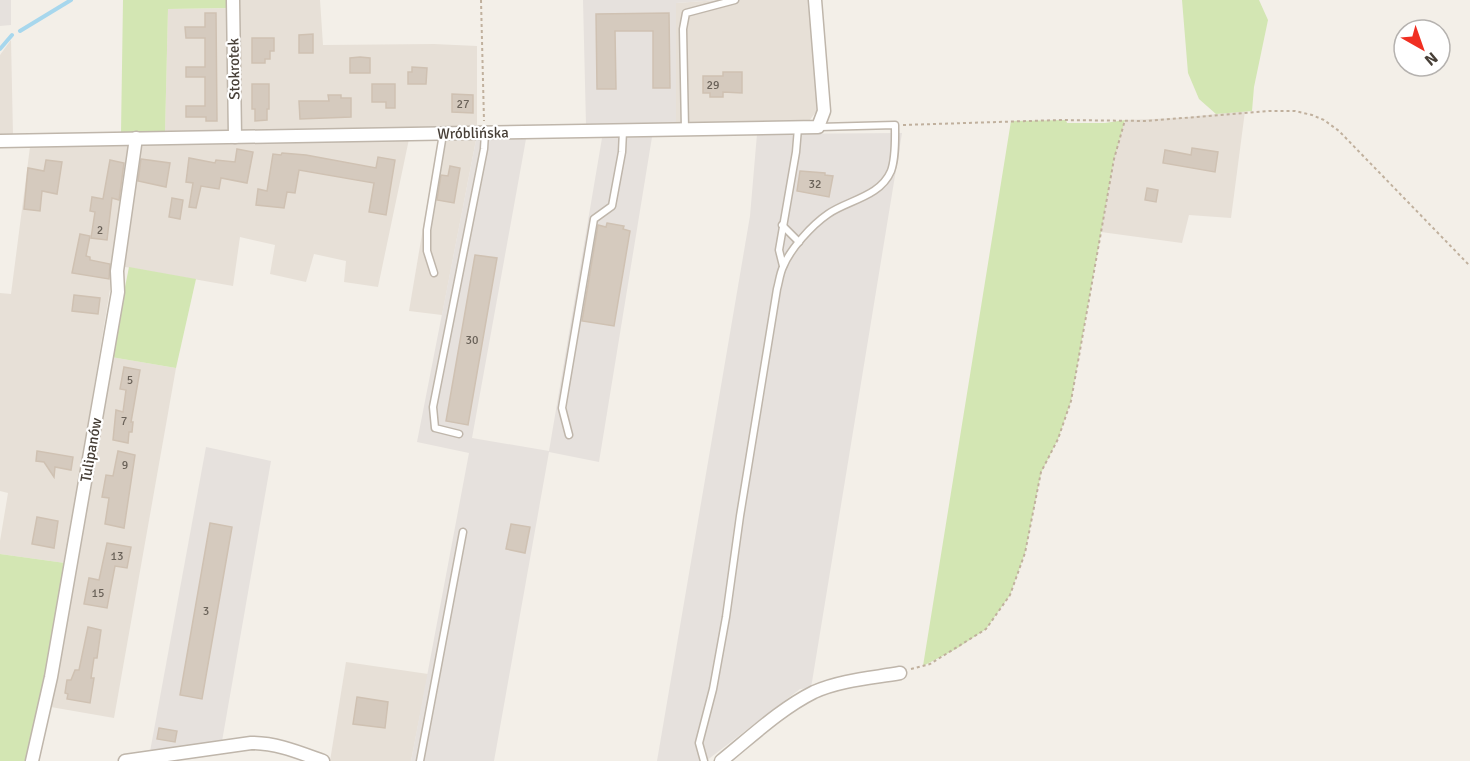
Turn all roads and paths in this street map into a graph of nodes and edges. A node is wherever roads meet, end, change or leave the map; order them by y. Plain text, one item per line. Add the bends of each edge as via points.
1 (233, 0) edge
2 (481, 0) edge
3 (735, 0) edge
4 (815, 0) edge
5 (1125, 120) junction
6 (896, 125) junction
7 (798, 127) junction
8 (818, 127) junction
9 (686, 129) junction
10 (623, 130) junction
11 (485, 133) junction
12 (443, 134) junction
13 (235, 137) junction
14 (136, 138) junction
15 (0, 141) edge
16 (782, 225) junction
17 (799, 242) junction
18 (783, 266) junction
19 (1470, 266) edge
20 (434, 273) dead end
21 (459, 434) dead end
22 (569, 435) dead end
23 (463, 532) dead end
24 (900, 673) joint
25 (32, 761) edge
26 (125, 761) edge
27 (323, 761) edge
28 (420, 761) edge
29 (704, 761) edge
30 (721, 761) edge

1 - 13 street, Stokrotek
2 - 11 path
3 - 9 lane via 686,13
4 - 8 street via 824,111
5 - 6 path
5 - 19 path via 1295,111 1324,120 1340,131
5 - 24 path via 1114,159 1071,400 1041,472 1025,553 1010,595 986,629 930,664
6 - 8 lane
6 - 17 lane via 891,171 880,186 829,213
7 - 8 street, Wróblińska
7 - 9 street, Wróblińska
7 - 16 lane
9 - 10 street, Wróblińska
10 - 11 street, Wróblińska
10 - 22 lane via 612,207 594,219 562,408
11 - 12 street, Wróblińska
11 - 21 lane via 433,407 435,428
12 - 13 street, Wróblińska
12 - 20 lane via 427,230 427,251
13 - 14 street, Wróblińska
14 - 15 street, Wróblińska
14 - 25 street, Tulipanów via 117,271 118,292 51,677
16 - 17 lane
16 - 18 lane via 779,250
17 - 18 lane
18 - 29 lane via 726,617 699,743
23 - 28 lane
24 - 30 street via 840,683 816,692 787,709
26 - 27 street via 259,743

